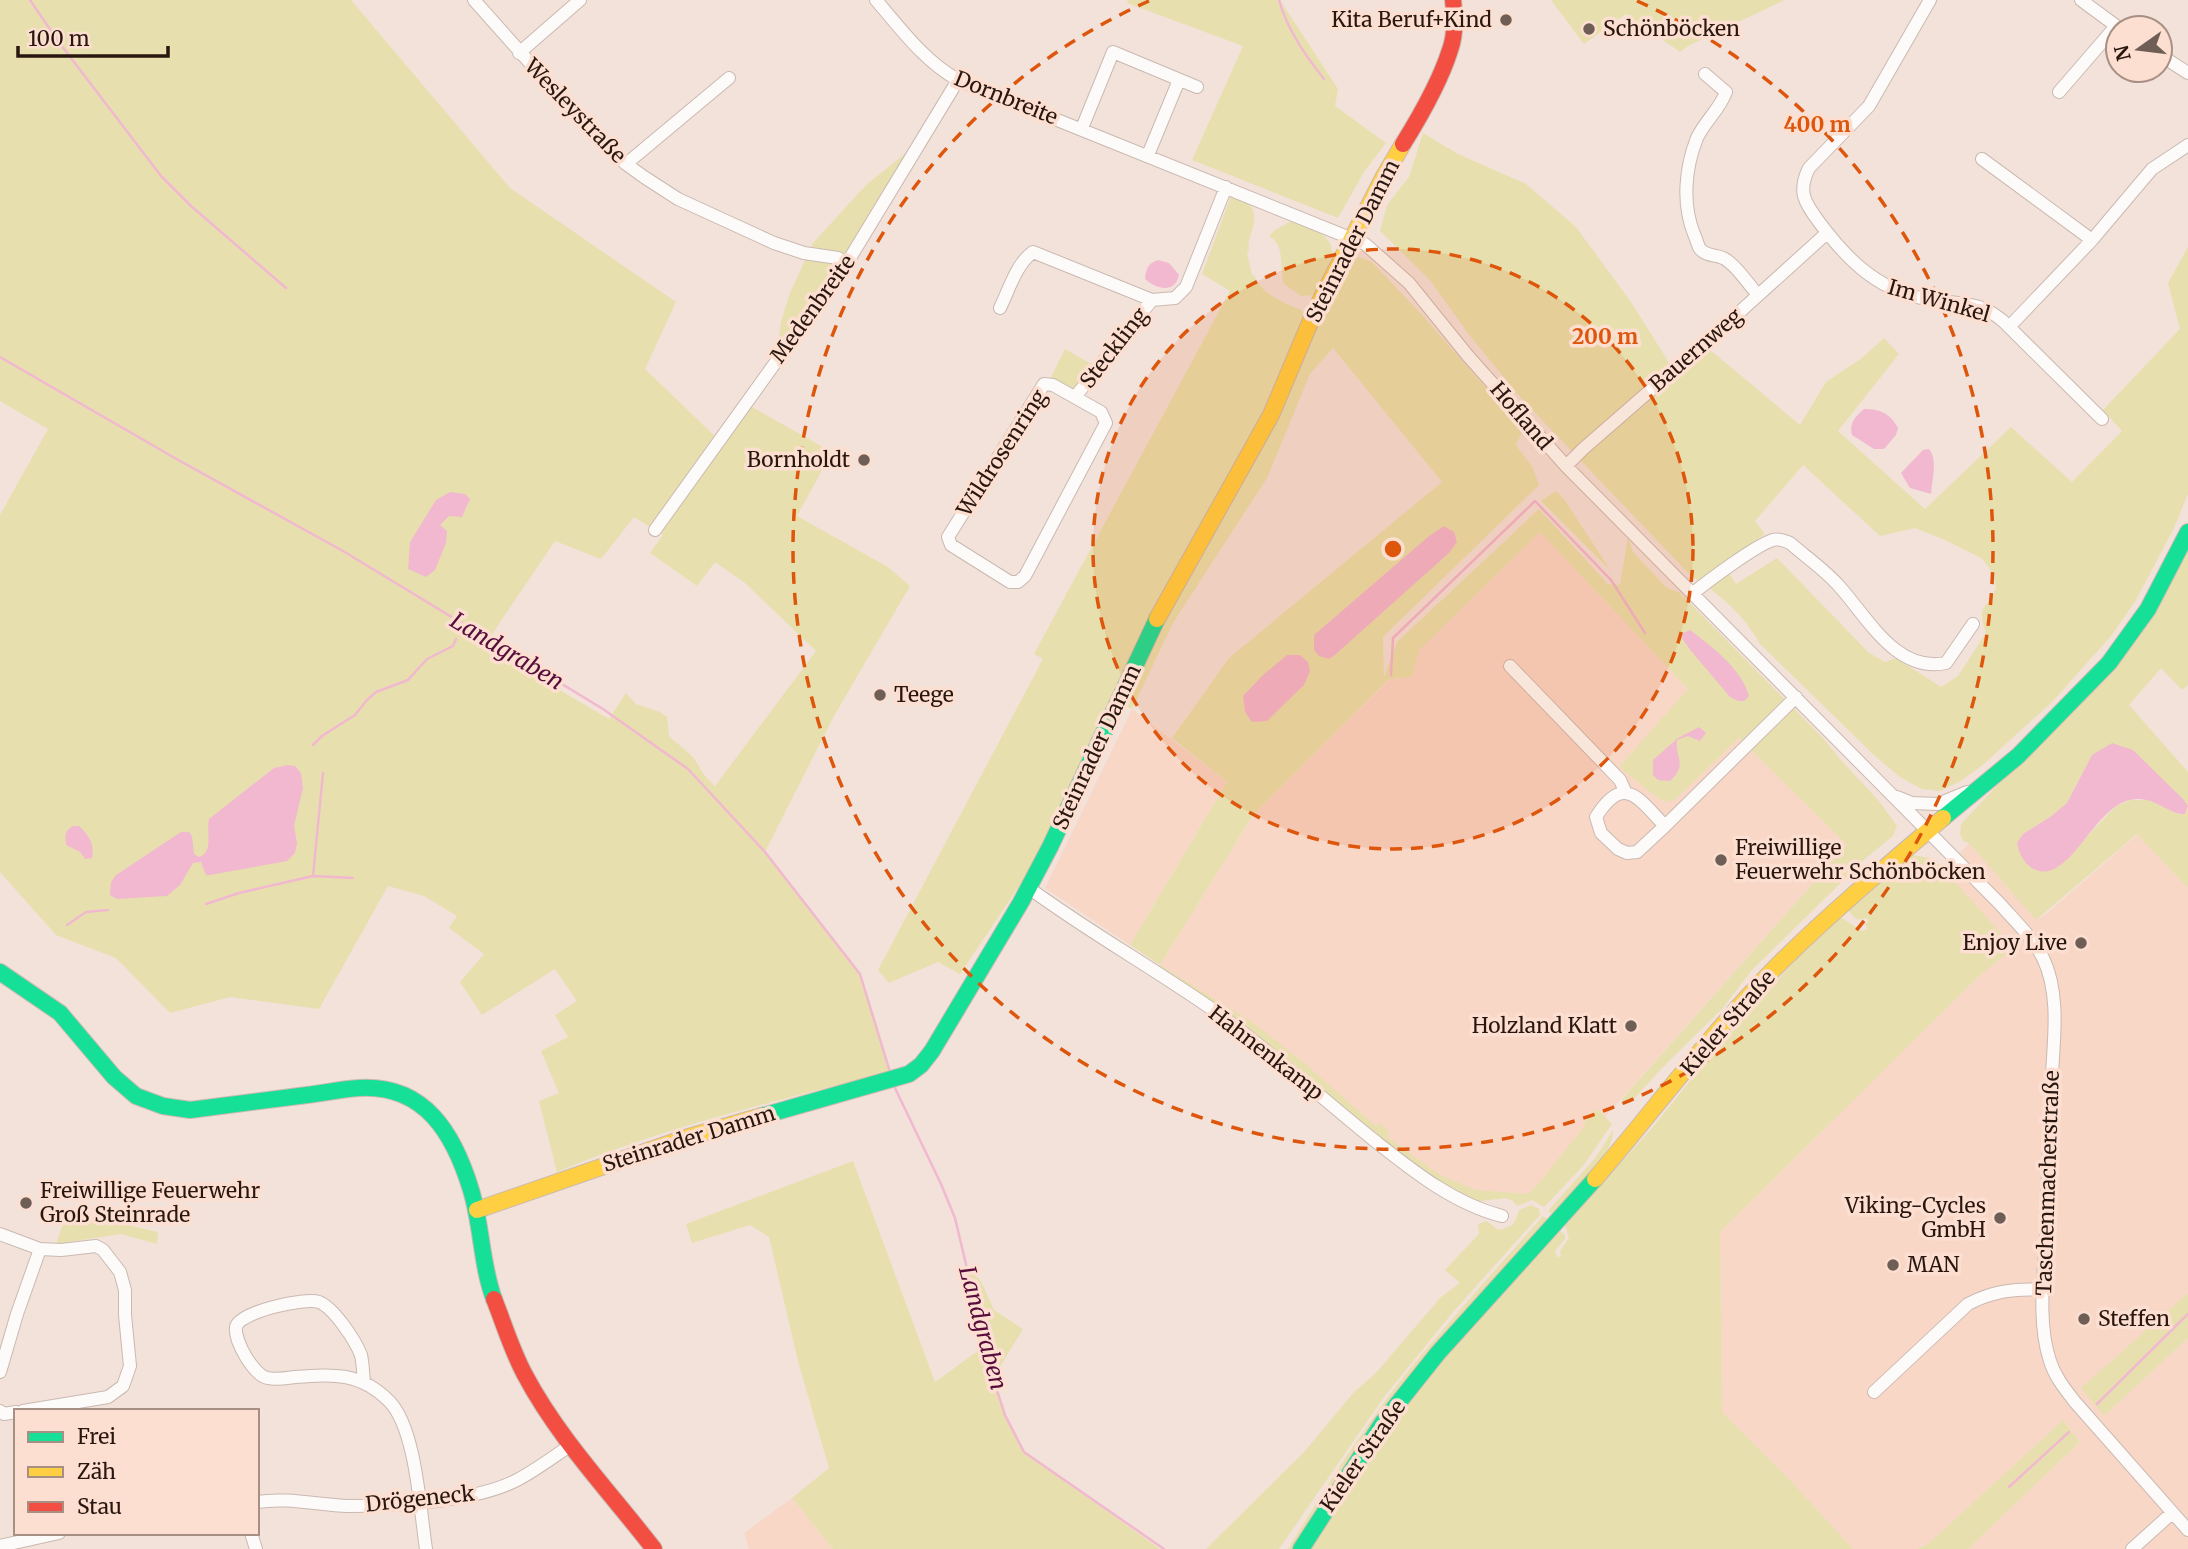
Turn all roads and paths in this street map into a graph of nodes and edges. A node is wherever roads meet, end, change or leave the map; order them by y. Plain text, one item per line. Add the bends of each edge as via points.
1 (474, 0) edge
2 (580, 0) edge
3 (876, 0) edge
4 (1453, 0) edge
5 (1930, 0) edge
6 (2081, 0) edge
7 (2104, 17) edge
8 (2104, 42) edge
9 (519, 53) junction
10 (1705, 74) dead end
11 (729, 78) dead end
12 (958, 80) junction
13 (1179, 80) junction
14 (1197, 88) dead end
15 (2059, 92) dead end
16 (1082, 128) junction
17 (2188, 145) edge
18 (1148, 155) junction
19 (1982, 159) dead end
20 (626, 164) junction
21 (1227, 187) junction
22 (1827, 233) junction
23 (1354, 238) junction
24 (2092, 240) junction
25 (848, 262) junction
26 (1758, 295) junction
27 (1152, 300) junction
28 (1000, 308) dead end
29 (2009, 327) junction
30 (1075, 397) junction
31 (2102, 419) dead end
32 (1566, 466) junction
33 (655, 530) dead end
34 (2188, 532) edge
35 (1692, 594) junction
36 (1973, 624) dead end
37 (1510, 666) dead end
38 (1796, 697) junction
39 (1625, 791) junction
40 (1974, 791) junction
41 (1891, 794) junction
42 (1665, 826) junction
43 (1928, 831) junction
44 (1029, 888) junction
45 (0, 973) edge
46 (477, 1210) junction
47 (1502, 1216) dead end
48 (0, 1234) edge
49 (40, 1249) junction
50 (2044, 1290) junction
51 (0, 1372) edge
52 (364, 1382) junction
53 (1874, 1391) dead end
54 (35, 1409) edge
55 (571, 1445) junction
56 (259, 1502) edge
57 (419, 1502) junction
58 (2172, 1513) junction
59 (2188, 1530) edge
60 (49, 1535) edge
61 (0, 1546) edge
62 (426, 1549) edge
63 (654, 1549) edge
64 (1301, 1549) edge
65 (2132, 1549) edge

1 - 9 street, Wesleystraße
2 - 9 street
3 - 12 street, Dornbreite via 920,51
4 - 23 main road, Steinrader Damm via 1454,36 1448,57
5 - 22 street, Im Winkel via 1869,106 1816,159 1803,179 1806,205
6 - 7 street
8 - 15 street
9 - 20 street, Wesleystraße
10 - 26 street via 1726,92 1698,138 1687,175 1686,204 1700,249 1728,260
11 - 20 street
12 - 16 street, Dornbreite
12 - 25 street, Medenbreite
13 - 14 street, Dornbreite
13 - 16 street, Dornbreite via 1113,52
13 - 18 street
16 - 18 street, Dornbreite
17 - 24 street via 2152,169
18 - 21 street, Dornbreite
19 - 24 street
20 - 25 street, Wesleystraße via 715,217 800,251
21 - 23 street, Dornbreite
21 - 27 street via 1186,287 1175,298
22 - 26 street, Bauernweg
22 - 29 street, Im Winkel via 1880,283 1921,298 1986,310
23 - 32 street, Hofland via 1409,283
23 - 44 main road, Steinrader Damm via 1314,313 1271,415 1154,625
24 - 29 street
25 - 33 street, Medenbreite
26 - 32 street, Bauernweg
27 - 28 street via 1033,252
27 - 30 street, Steckling
29 - 31 street, Im Winkel
30 - 30 street, Wildrosenring via 1044,384 948,537 951,545 1010,582 1025,576 1106,423 1101,412
32 - 35 street, Hofland
34 - 40 main road, Kieler Straße via 2148,609 2109,663 2018,756
35 - 36 street via 1751,553 1782,539 1837,583 1891,647 1913,661 1932,666 1946,663
35 - 38 street, Hofland
37 - 39 street via 1620,780
38 - 41 street, Hofland
38 - 42 street
39 - 42 street via 1634,794
39 - 42 street via 1615,795 1596,817 1601,833 1618,849 1637,852
40 - 41 street via 1938,804 1912,803
40 - 43 main road, Kieler Straße
41 - 43 street, Hofland
43 - 50 street, Taschenmacherstraße via 2031,940 2051,980 2055,1023
43 - 64 main road, Kieler Straße via 1782,961 1508,1272 1383,1422
44 - 46 main road, Steinrader Damm via 932,1051 909,1074 685,1138
44 - 47 street, Hahnenkamp via 1217,1013 1425,1178 1480,1211
45 - 46 main road via 60,1013 136,1096 163,1106 190,1110 359,1088 383,1088 405,1095 438,1119 462,1164
46 - 55 main road via 491,1291 524,1373
48 - 49 street
49 - 51 street
49 - 54 street via 96,1246 109,1255 125,1290 130,1366 123,1386 108,1397
50 - 53 street via 2002,1290 1968,1304
50 - 58 street, Taschenmacherstraße via 2050,1360 2059,1382
52 - 52 street via 338,1375 264,1377 242,1350 237,1324 252,1314 301,1300 323,1304 357,1347
52 - 57 street via 388,1400 403,1425
55 - 57 street, Drögeneck via 516,1480 478,1495
55 - 63 main road
56 - 57 street, Drögeneck via 348,1506
57 - 62 street
58 - 59 street, Taschenmacherstraße
58 - 65 street
60 - 61 street

